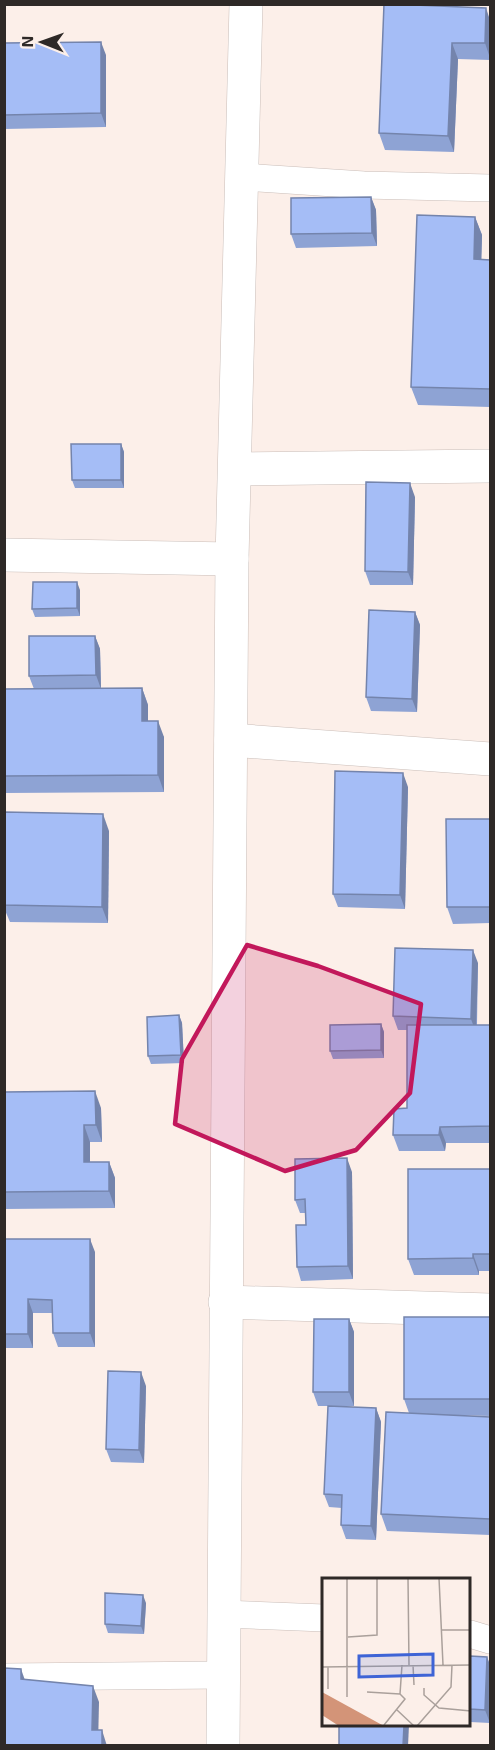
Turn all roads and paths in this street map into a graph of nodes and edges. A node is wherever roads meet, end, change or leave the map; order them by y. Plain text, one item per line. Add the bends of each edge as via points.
1 (246, 4) edge
2 (242, 177) junction
3 (490, 188) edge
4 (490, 466) edge
5 (235, 469) junction
6 (4, 555) edge
7 (232, 559) junction
8 (231, 740) junction
9 (490, 759) edge
10 (225, 1302) junction
11 (490, 1310) edge
12 (222, 1614) junction
13 (322, 1618) edge
14 (471, 1634) edge
15 (490, 1640) edge
16 (221, 1675) junction
17 (4, 1677) edge
18 (223, 1746) edge

1 - 2 street
2 - 3 lane
2 - 5 street
4 - 5 street
5 - 7 street
6 - 7 street
7 - 8 street
8 - 9 street
8 - 10 street
10 - 11 street
10 - 12 street
12 - 13 lane
12 - 16 street
14 - 15 lane
16 - 17 lane
16 - 18 street

